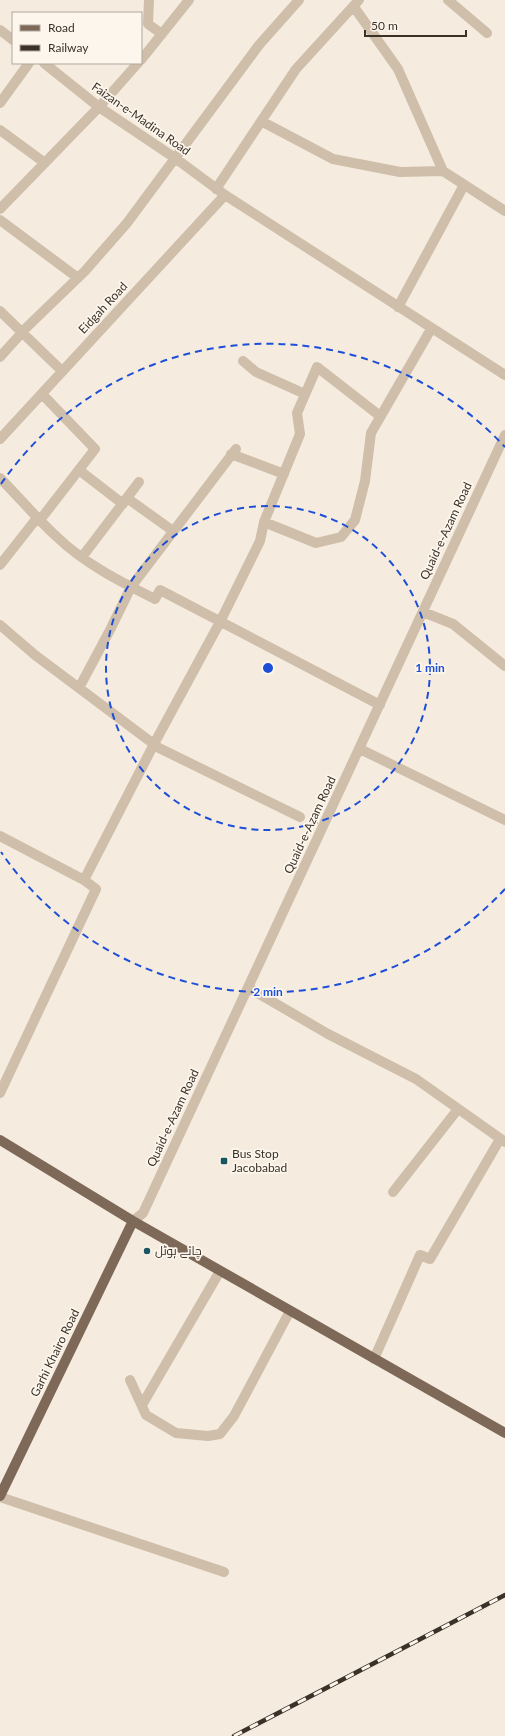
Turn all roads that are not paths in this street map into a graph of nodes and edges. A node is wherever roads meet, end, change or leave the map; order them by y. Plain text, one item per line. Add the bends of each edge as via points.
1 (149, 0) edge
2 (189, 0) edge
3 (299, 0) edge
4 (448, 0) edge
5 (356, 4) edge
6 (0, 30) edge
7 (487, 33) dead end
8 (162, 34) junction
9 (12, 39) edge
10 (142, 59) edge
11 (28, 64) edge
12 (45, 64) edge
13 (137, 64) edge
14 (0, 103) edge
15 (99, 107) junction
16 (261, 121) junction
17 (0, 130) edge
18 (175, 158) junction
19 (45, 162) junction
20 (443, 171) junction
21 (464, 185) junction
22 (216, 189) junction
23 (225, 195) junction
24 (0, 209) edge
25 (505, 211) edge
26 (0, 220) edge
27 (78, 278) junction
28 (398, 307) junction
29 (0, 311) edge
30 (431, 328) junction
31 (22, 332) junction
32 (0, 357) edge
33 (243, 361) dead end
34 (62, 371) junction
35 (505, 375) edge
36 (42, 394) junction
37 (305, 394) junction
38 (380, 416) junction
39 (505, 435) edge
40 (0, 439) edge
41 (79, 470) junction
42 (284, 474) junction
43 (0, 478) edge
44 (139, 482) dead end
45 (125, 501) junction
46 (38, 519) junction
47 (264, 522) junction
48 (174, 531) junction
49 (82, 557) junction
50 (0, 565) edge
51 (131, 587) junction
52 (423, 612) junction
53 (220, 622) junction
54 (0, 625) edge
55 (505, 666) edge
56 (78, 688) junction
57 (380, 705) junction
58 (154, 744) junction
59 (360, 749) junction
60 (300, 817) dead end
61 (505, 820) edge
62 (0, 836) edge
63 (84, 880) junction
64 (249, 988) junction
65 (0, 1093) edge
66 (458, 1109) junction
67 (0, 1140) edge
68 (502, 1141) edge
69 (393, 1192) dead end
70 (133, 1221) junction
71 (220, 1271) junction
72 (290, 1311) junction
73 (374, 1358) junction
74 (130, 1380) dead end
75 (142, 1405) junction
76 (505, 1433) edge
77 (0, 1496) edge
78 (224, 1572) dead end

1 - 8 street via 148,24
2 - 8 street
3 - 18 street via 259,45
4 - 7 street
5 - 16 street via 296,70
5 - 20 street via 398,69
6 - 9 street
8 - 10 street
11 - 14 street
12 - 15 street, Faizan-e-Madina Road
13 - 15 street
15 - 18 street, Faizan-e-Madina Road
15 - 19 street
16 - 20 street via 333,158 400,172
16 - 22 street
17 - 19 street
18 - 22 street, Faizan-e-Madina Road
18 - 27 street via 127,223
19 - 24 street
20 - 21 street
21 - 25 street
21 - 28 street
22 - 23 street, Faizan-e-Madina Road
23 - 28 street, Faizan-e-Madina Road
23 - 34 street, Eidgah Road
26 - 27 street
27 - 31 street
28 - 30 street, Faizan-e-Madina Road
29 - 31 street
30 - 35 street, Faizan-e-Madina Road
30 - 38 street
31 - 32 street
31 - 34 street
33 - 37 street via 256,372
34 - 36 street, Eidgah Road
36 - 40 street, Eidgah Road
36 - 41 street via 95,449
37 - 38 street via 317,367
37 - 42 street via 297,413 300,434
38 - 47 street via 371,433 365,481 355,520 342,537 316,543
39 - 52 street, Quaid-e-Azam Road
41 - 45 street
41 - 46 street
42 - 47 street
42 - 48 street via 234,452
43 - 46 street
44 - 45 street
45 - 48 street
45 - 49 street
46 - 49 street
46 - 50 street
47 - 53 street via 260,541
48 - 51 street
49 - 51 street
51 - 53 street via 155,599 160,590
51 - 56 street
52 - 55 street via 453,624
52 - 57 street, Quaid-e-Azam Road
53 - 57 street
53 - 58 street
54 - 56 street via 35,656
56 - 58 street
57 - 59 street, Quaid-e-Azam Road
58 - 60 street
58 - 63 street
59 - 61 street
59 - 64 street, Quaid-e-Azam Road
62 - 63 street
63 - 65 street via 96,889
64 - 66 street via 328,1034 416,1078
64 - 70 street, Quaid-e-Azam Road via 143,1213
66 - 68 street
66 - 69 street
67 - 70 main road
68 - 73 street via 430,1259 420,1255
70 - 71 main road
70 - 77 main road, Garhi Khairo Road
71 - 72 main road
71 - 75 street
72 - 73 main road
72 - 75 street via 234,1416 220,1434 176,1434 146,1415
73 - 76 main road
74 - 75 street
77 - 78 street

